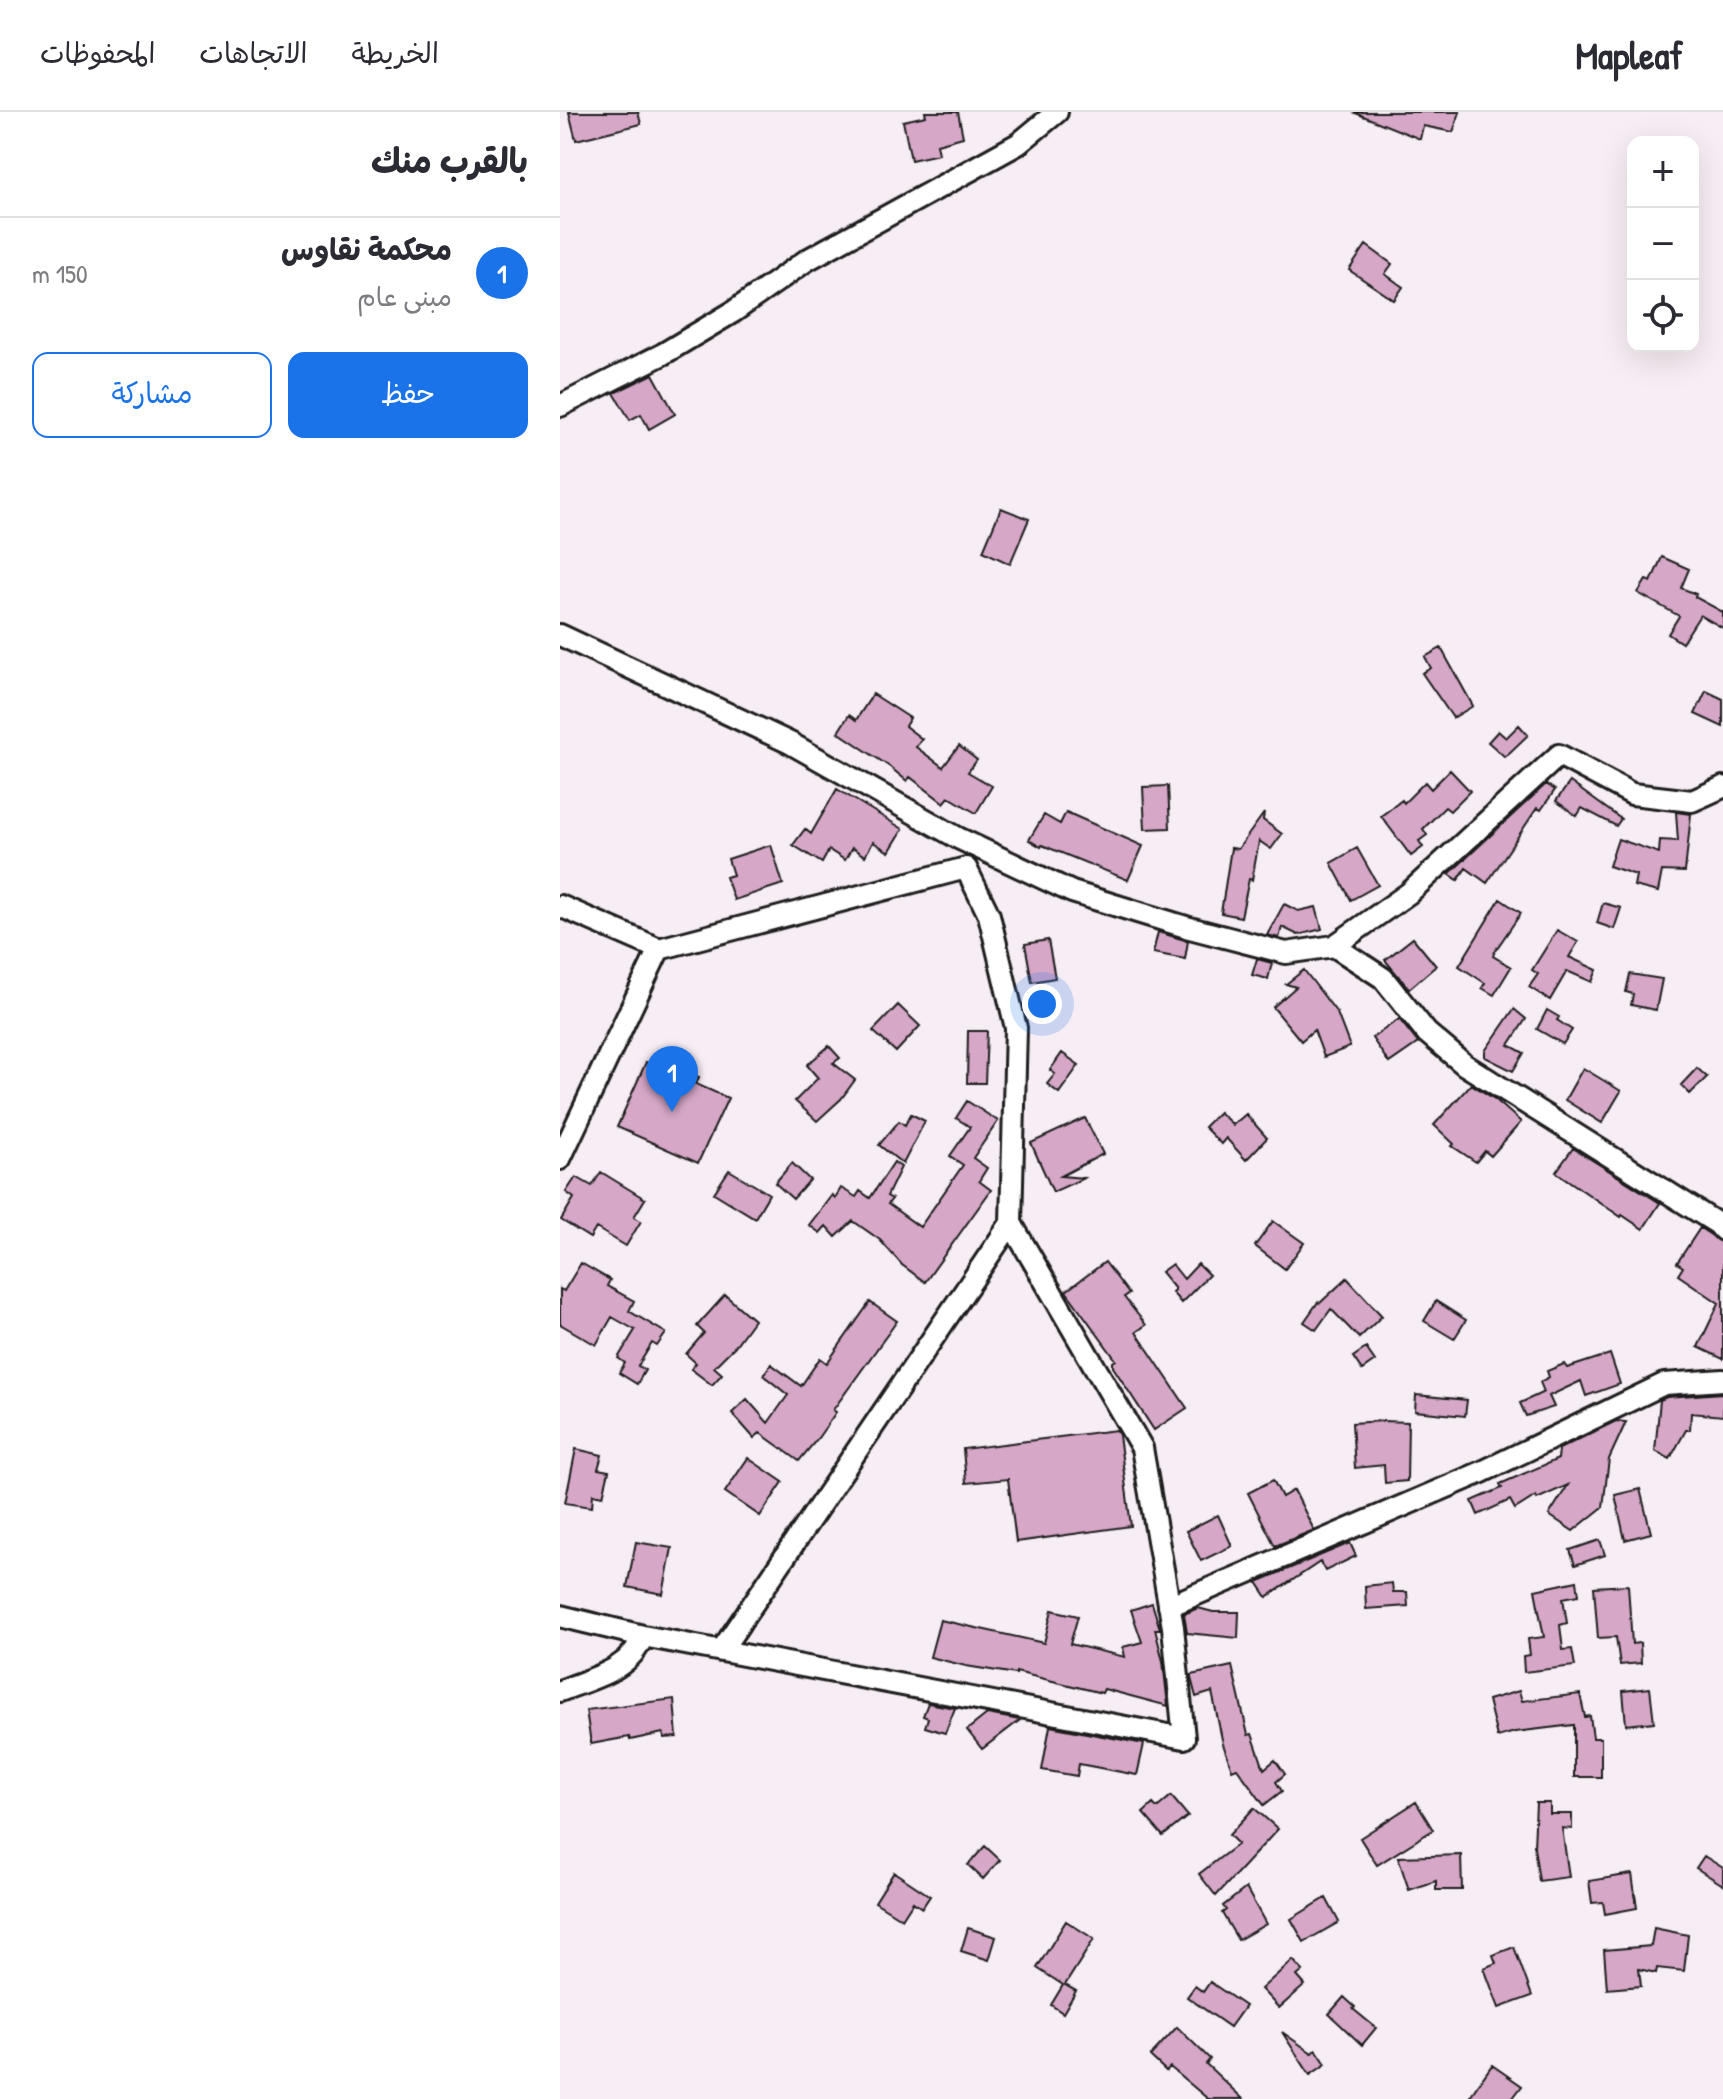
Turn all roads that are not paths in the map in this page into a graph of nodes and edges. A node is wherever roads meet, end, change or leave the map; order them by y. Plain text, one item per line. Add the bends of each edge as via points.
1 (1057, 112) edge
2 (560, 406) edge
3 (560, 635) edge
4 (1723, 787) edge
5 (958, 838) junction
6 (966, 868) junction
7 (560, 906) edge
8 (1334, 946) junction
9 (659, 949) junction
10 (560, 1159) edge
11 (1011, 1223) junction
12 (1723, 1230) edge
13 (1723, 1380) edge
14 (1169, 1606) junction
15 (560, 1616) edge
16 (643, 1636) junction
17 (721, 1651) junction
18 (560, 1691) edge

1 - 2 street via 1018,144 807,260 663,354
3 - 5 street via 790,743
4 - 8 street via 1692,801 1632,794 1559,755 1409,893
5 - 6 street
5 - 8 street via 1072,892 1186,927 1286,953
6 - 9 street
6 - 11 street via 989,915 1016,1028
7 - 9 street
8 - 12 street via 1383,978 1427,1033 1465,1065
9 - 10 street
11 - 14 street via 1142,1448
11 - 17 street
13 - 14 street via 1664,1384 1482,1472
14 - 17 street via 1184,1738
15 - 16 street
16 - 17 street
16 - 18 street via 622,1665

